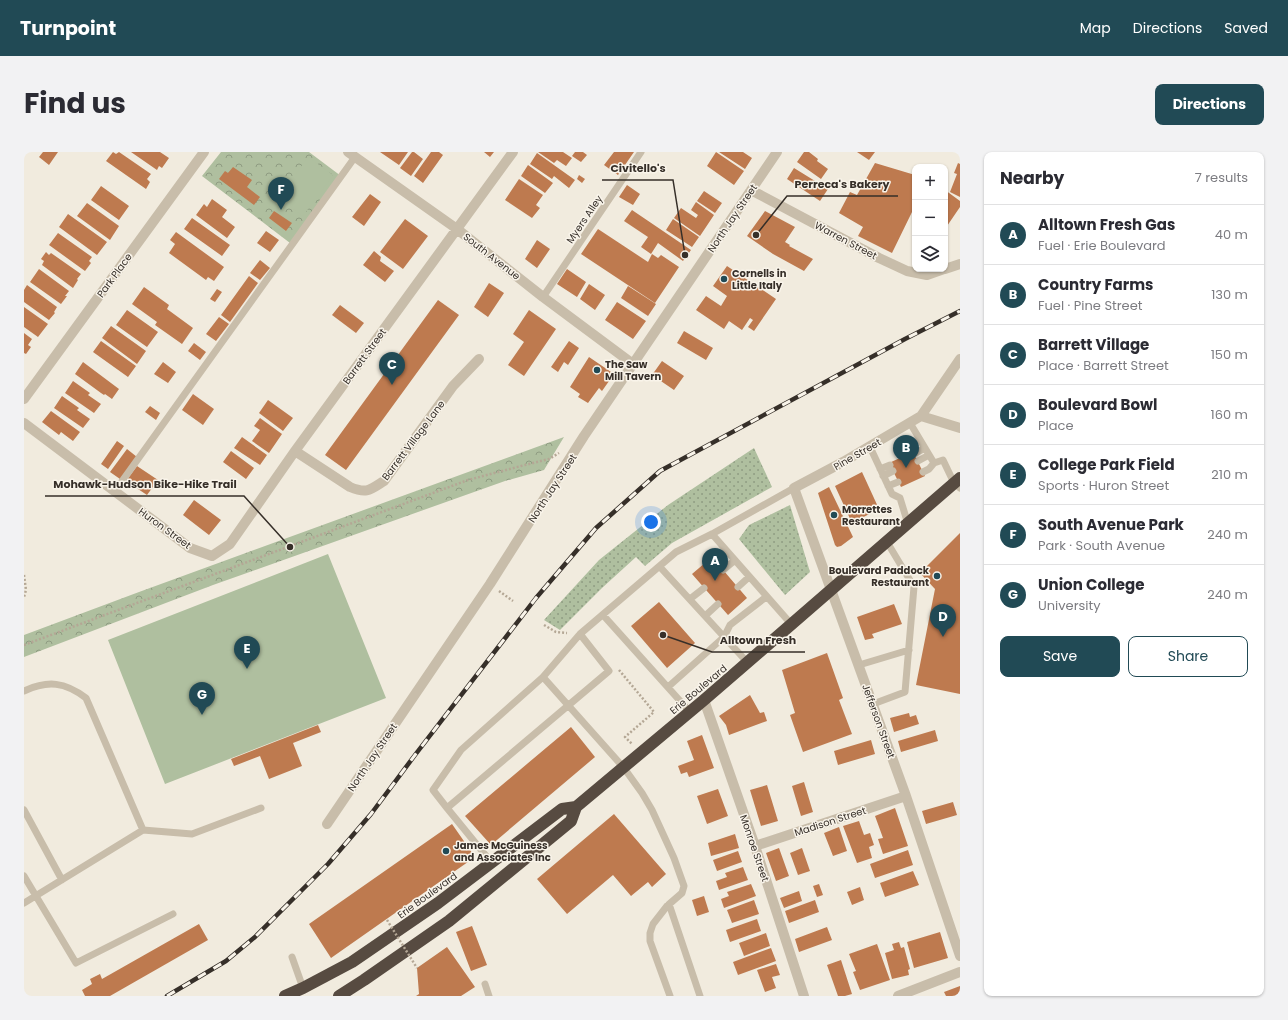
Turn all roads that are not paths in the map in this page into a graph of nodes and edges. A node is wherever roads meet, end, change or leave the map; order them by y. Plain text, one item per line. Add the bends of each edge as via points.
1 (204, 152) edge
2 (513, 152) edge
3 (641, 152) edge
4 (777, 152) edge
5 (352, 154) edge
6 (751, 190) junction
7 (457, 229) junction
8 (960, 264) edge
9 (948, 268) edge
10 (912, 272) edge
11 (912, 272) edge
12 (936, 272) edge
13 (543, 297) junction
14 (479, 359) dead end
15 (960, 359) edge
16 (633, 364) junction
17 (24, 399) edge
18 (921, 416) junction
19 (24, 423) edge
20 (910, 423) junction
21 (960, 428) edge
22 (870, 447) junction
23 (925, 448) junction
24 (294, 451) junction
25 (930, 455) junction
26 (934, 463) junction
27 (892, 468) dead end
28 (882, 472) junction
29 (923, 472) dead end
30 (898, 482) dead end
31 (958, 483) edge
32 (888, 486) junction
33 (794, 488) junction
34 (116, 491) junction
35 (908, 524) junction
36 (712, 534) junction
37 (888, 542) junction
38 (212, 556) joint
39 (734, 561) junction
40 (660, 567) junction
41 (723, 570) dead end
42 (749, 577) junction
43 (738, 587) dead end
44 (704, 588) dead end
45 (832, 591) junction
46 (766, 597) junction
47 (690, 600) junction
48 (718, 604) dead end
49 (603, 615) junction
50 (705, 616) junction
51 (792, 625) junction
52 (580, 634) junction
53 (724, 637) junction
54 (909, 650) junction
55 (748, 663) junction
56 (859, 665) junction
57 (543, 677) junction
58 (668, 687) junction
59 (24, 691) edge
60 (704, 700) junction
61 (873, 704) junction
62 (568, 705) junction
63 (690, 712) junction
64 (624, 768) junction
65 (906, 796) junction
66 (576, 807) junction
67 (261, 808) dead end
68 (447, 808) junction
69 (24, 810) edge
70 (327, 824) dead end
71 (143, 830) junction
72 (755, 846) junction
73 (491, 862) junction
74 (24, 876) edge
75 (62, 880) junction
76 (36, 896) junction
77 (24, 903) edge
78 (669, 904) junction
79 (173, 914) dead end
80 (960, 956) edge
81 (292, 957) dead end
82 (960, 972) edge
83 (485, 984) dead end
84 (303, 988) junction
85 (341, 995) edge
86 (285, 996) edge
87 (489, 996) edge
88 (670, 996) edge
89 (700, 996) edge
90 (804, 996) edge
91 (898, 996) edge

1 - 17 street, Park Place
2 - 7 street, Barrett Street
3 - 13 lane, Myers Alley
4 - 6 street, North Jay Street
5 - 7 street, South Avenue
5 - 34 lane
6 - 11 street, Warren Street
6 - 16 street, North Jay Street
7 - 13 street, South Avenue
7 - 24 street, Barrett Street
8 - 9 street, Warren Street
10 - 12 street, Warren Street via 927,275
13 - 16 street, South Avenue
14 - 24 street, Barrett Village Lane via 453,386 384,481 374,488 360,491 350,487
15 - 18 street, Pine Street
16 - 70 street, North Jay Street via 490,584
18 - 20 street, Pine Street
18 - 21 street
19 - 34 street, Huron Street
20 - 22 street, Pine Street
20 - 23 lane
22 - 28 lane
22 - 33 street, Pine Street
23 - 25 lane
23 - 25 lane via 916,457
24 - 38 street, Barrett Street via 230,544
25 - 26 lane
26 - 29 lane
26 - 31 lane via 943,460
27 - 28 lane
28 - 32 lane
30 - 32 lane
31 - 35 highway, Erie Boulevard
32 - 35 lane via 892,494 900,498
33 - 36 lane
33 - 45 street, Jefferson Street
34 - 38 street, Huron Street via 190,548
35 - 37 highway, Erie Boulevard
36 - 39 lane
36 - 40 lane via 676,552
37 - 45 highway, Erie Boulevard
37 - 54 lane via 914,587
39 - 41 lane
39 - 42 lane
40 - 47 lane
40 - 49 lane
42 - 43 lane
42 - 46 lane
44 - 47 lane
45 - 51 highway, Erie Boulevard
45 - 56 street, Jefferson Street
46 - 51 lane
46 - 53 lane via 730,625
47 - 50 lane
48 - 50 lane
49 - 52 lane
49 - 58 lane
50 - 53 lane
51 - 55 highway, Erie Boulevard
52 - 57 lane
52 - 62 lane via 609,671
53 - 55 lane
53 - 58 lane
54 - 56 lane
54 - 61 lane via 905,692
55 - 60 highway, Erie Boulevard
56 - 61 street, Jefferson Street
57 - 62 lane
57 - 68 lane via 461,750 433,790
58 - 63 lane
59 - 71 lane via 43,684 61,685 74,689 86,698
60 - 63 highway, Erie Boulevard
60 - 72 street, Monroe Street
61 - 65 street, Jefferson Street
62 - 64 lane
62 - 68 lane
63 - 64 highway, Erie Boulevard
64 - 66 highway, Erie Boulevard
64 - 78 lane via 652,810 684,886 682,893
65 - 72 street, Madison Street
65 - 80 street, Jefferson Street
66 - 73 highway, Erie Boulevard via 562,809
66 - 85 highway, Erie Boulevard via 571,821 449,921
67 - 71 lane via 192,834
68 - 73 lane
69 - 75 lane
71 - 75 lane
72 - 90 street, Monroe Street
73 - 84 highway, Erie Boulevard via 438,903 352,962
74 - 76 lane
75 - 76 lane
76 - 77 lane
76 - 79 lane via 76,963
78 - 88 lane via 653,924 650,941
78 - 89 lane
81 - 84 lane
82 - 91 street
83 - 87 lane
84 - 86 highway, Erie Boulevard

